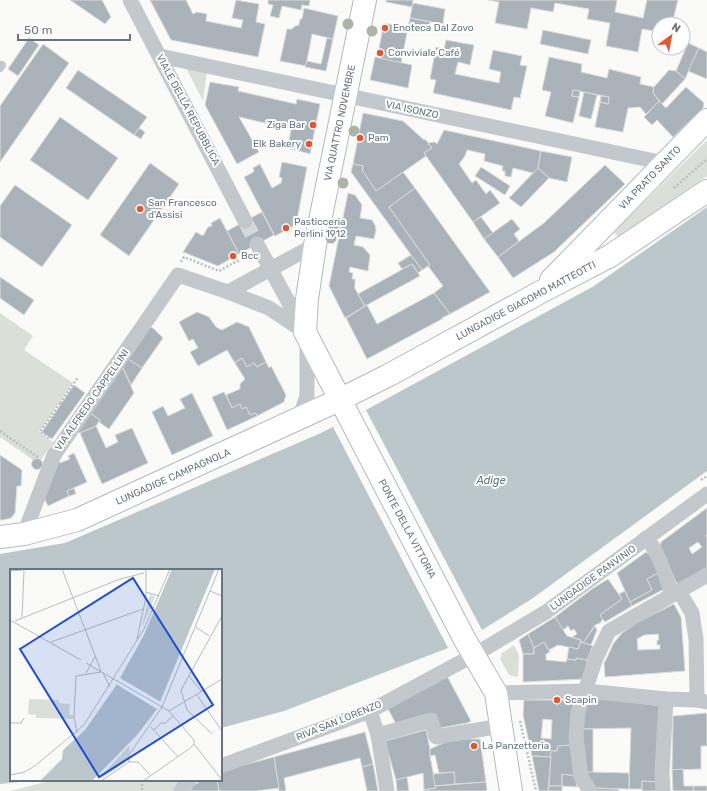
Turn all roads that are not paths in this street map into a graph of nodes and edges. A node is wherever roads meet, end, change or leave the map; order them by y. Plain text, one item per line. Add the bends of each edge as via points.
1 (130, 0) edge
2 (365, 0) edge
3 (160, 56) junction
4 (346, 96) junction
5 (707, 120) edge
6 (667, 173) junction
7 (707, 192) edge
8 (245, 221) tunnel mouth
9 (594, 236) junction
10 (257, 244) tunnel mouth
11 (315, 245) junction
12 (610, 256) junction
13 (270, 269) junction
14 (228, 292) junction
15 (538, 294) junction
16 (306, 335) junction
17 (344, 409) junction
18 (299, 419) junction
19 (707, 494) edge
20 (24, 534) junction
21 (0, 537) edge
22 (646, 538) junction
23 (707, 574) edge
24 (676, 593) junction
25 (470, 648) junction
26 (586, 691) junction
27 (496, 693) junction
28 (666, 699) junction
29 (702, 701) edge
30 (370, 711) junction
31 (510, 723) junction
32 (378, 735) junction
33 (222, 766) edge
34 (188, 781) edge
35 (181, 791) edge
36 (387, 791) edge
37 (511, 791) edge
38 (590, 791) edge
39 (664, 791) edge

1 - 3 street, VIALE DELLA REPUBBLICA
2 - 4 street, VIA QUATTRO NOVEMBRE
3 - 4 street, VIA ISONZO
3 - 8 street, VIALE DELLA REPUBBLICA
4 - 6 street, VIA ISONZO
4 - 11 street, VIA QUATTRO NOVEMBRE
5 - 6 street, VIA PRATO SANTO
6 - 9 street, VIA PRATO SANTO
7 - 12 street, LUNGADIGE GIACOMO MATTEOTTI
9 - 12 street via 602,252
9 - 15 street, VIA PRATO SANTO
10 - 13 street
11 - 13 street
11 - 16 street, VIA QUATTRO NOVEMBRE via 307,298
12 - 15 street, LUNGADIGE GIACOMO MATTEOTTI
13 - 14 street
13 - 16 street
14 - 16 street via 269,308
14 - 20 street, VIA ALFREDO CAPPELLINI via 178,275 54,455
15 - 17 street, LUNGADIGE GIACOMO MATTEOTTI via 456,339
16 - 17 street, PONTE DELLA VITTORIA
16 - 18 street via 307,396
17 - 18 street, LUNGADIGE CAMPAGNOLA
17 - 25 street, PONTE DELLA VITTORIA
18 - 20 street, LUNGADIGE CAMPAGNOLA via 77,520
19 - 22 street, LUNGADIGE PANVINIO
20 - 21 street, LUNGADIGE CAMPAGNOLA
22 - 24 street
22 - 25 street, LUNGADIGE PANVINIO via 546,612
23 - 24 street
24 - 26 street via 609,631 596,658
24 - 29 street via 692,613
25 - 27 street, PONTE DELLA VITTORIA
25 - 30 street, RIVA SAN LORENZO
26 - 27 street
26 - 28 street
26 - 38 street via 578,712 576,737 581,777
27 - 31 street
28 - 29 street
28 - 39 street via 662,773
30 - 32 street
30 - 33 street, RIVA SAN LORENZO
31 - 32 street via 436,737 431,720
31 - 37 street
32 - 36 street
34 - 35 street

